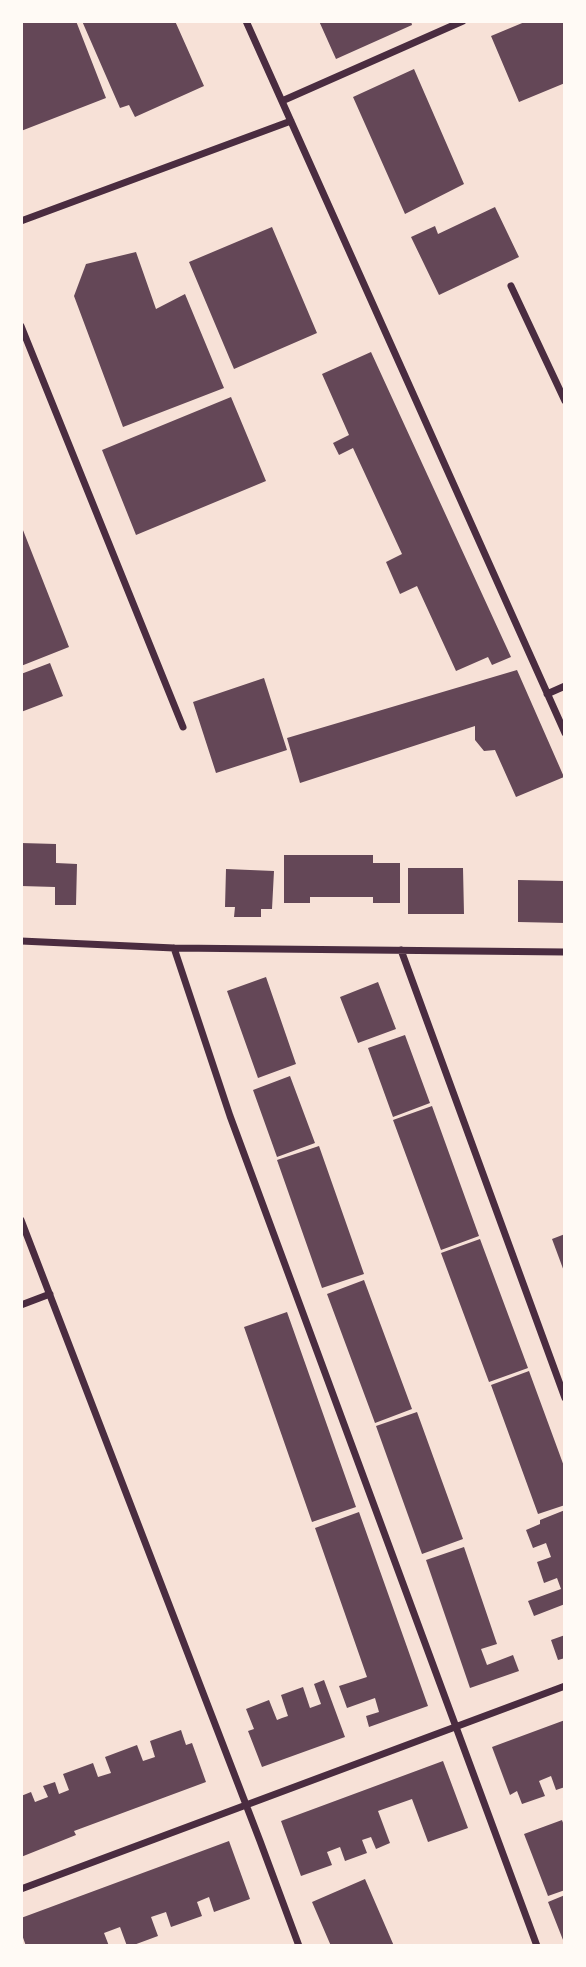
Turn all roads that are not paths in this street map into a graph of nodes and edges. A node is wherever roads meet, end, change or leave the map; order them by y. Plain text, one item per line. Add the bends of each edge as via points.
1 (246, 21) edge
2 (464, 21) edge
3 (282, 101) junction
4 (290, 121) junction
5 (21, 221) edge
6 (511, 286) dead end
7 (21, 326) edge
8 (565, 401) edge
9 (565, 686) edge
10 (547, 694) junction
11 (183, 727) dead end
12 (565, 733) edge
13 (21, 941) edge
14 (174, 948) junction
15 (401, 950) junction
16 (565, 953) edge
17 (21, 1220) edge
18 (50, 1294) junction
19 (21, 1304) edge
20 (565, 1398) edge
21 (565, 1686) edge
22 (456, 1727) junction
23 (246, 1804) junction
24 (21, 1889) edge
25 (299, 1946) edge
26 (537, 1946) edge

1 - 3 street
2 - 3 street
3 - 4 street
4 - 5 street
4 - 10 street
6 - 8 street
7 - 11 street
9 - 10 street
10 - 12 street
13 - 14 street
14 - 15 street
14 - 22 street via 230,1116
15 - 16 street
15 - 20 street
17 - 18 street
18 - 19 street
18 - 23 street
21 - 22 street
22 - 23 street
22 - 26 street
23 - 24 street
23 - 25 street

